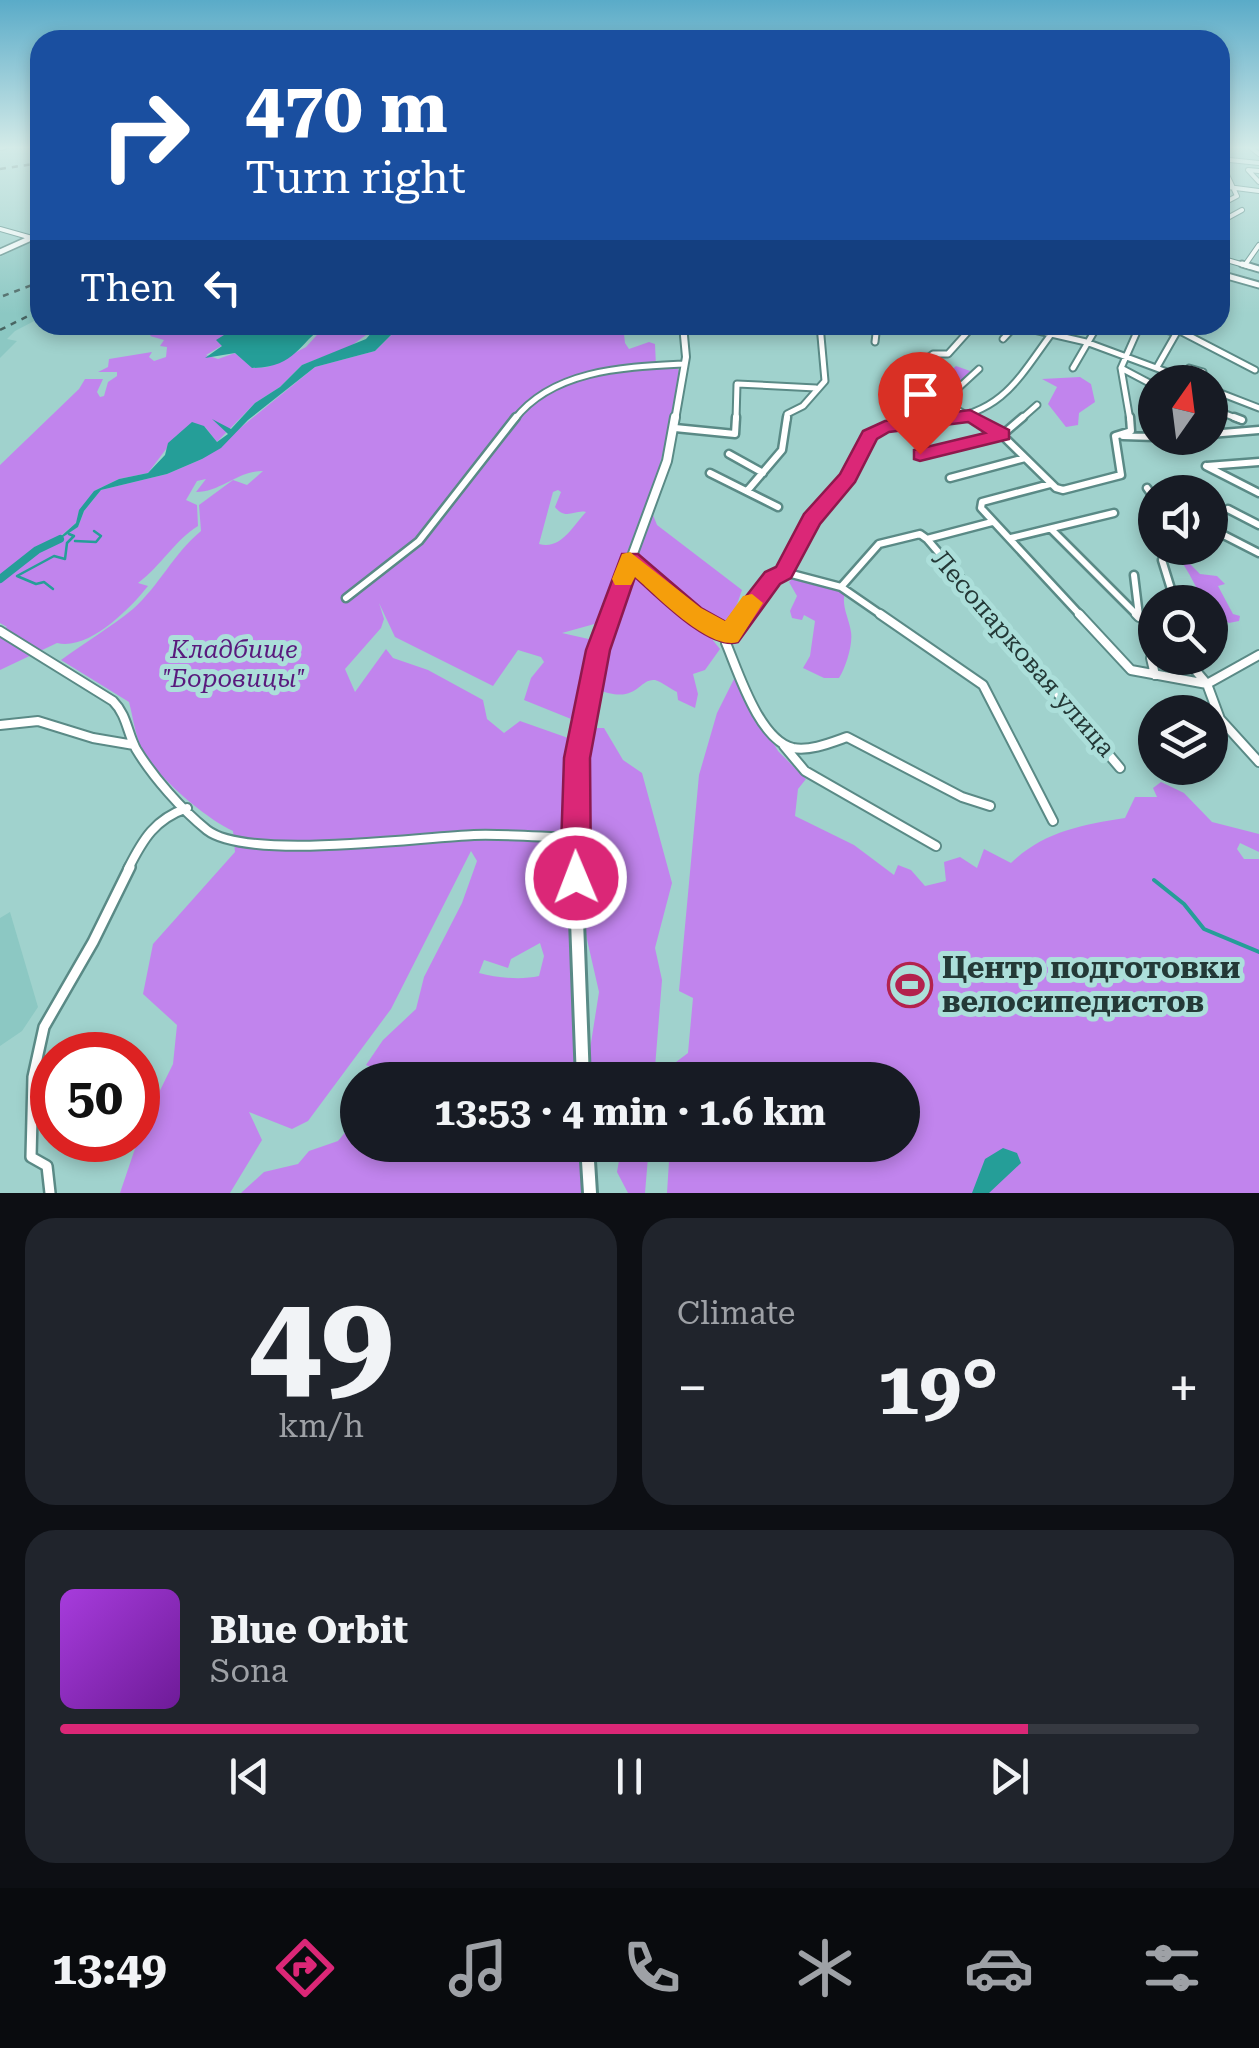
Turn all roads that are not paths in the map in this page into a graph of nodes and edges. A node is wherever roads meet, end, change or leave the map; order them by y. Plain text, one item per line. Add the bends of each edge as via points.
1 (1242, 210) dead end
2 (1230, 217) edge
3 (0, 228) edge
4 (30, 237) edge
5 (30, 239) edge
6 (1259, 245) edge
7 (0, 252) edge
8 (1230, 261) edge
9 (1245, 265) junction
10 (1259, 269) edge
11 (1230, 277) edge
12 (1259, 285) edge
13 (684, 335) edge
14 (821, 335) edge
15 (876, 335) edge
16 (965, 335) edge
17 (1006, 335) edge
18 (1050, 335) edge
19 (1060, 335) edge
20 (1091, 335) edge
21 (1134, 335) edge
22 (1175, 335) edge
23 (1188, 335) edge
24 (1003, 339) dead end
25 (875, 342) dead end
26 (1086, 342) junction
27 (1122, 354) junction
28 (924, 362) dead end
29 (684, 364) junction
30 (1149, 365) edge
31 (1158, 365) edge
32 (1073, 368) dead end
33 (1120, 368) junction
34 (979, 369) dead end
35 (1254, 370) dead end
36 (1138, 377) edge
37 (816, 388) junction
38 (1228, 395) edge
39 (943, 402) junction
40 (1037, 405) dead end
41 (1258, 405) edge
42 (902, 407) dead end
43 (1228, 415) edge
44 (970, 416) junction
45 (1242, 420) dead end
46 (674, 428) junction
47 (1259, 430) edge
48 (1228, 433) edge
49 (1002, 434) junction
50 (1122, 436) junction
51 (1138, 436) edge
52 (729, 454) dead end
53 (920, 454) dead end
54 (1025, 458) junction
55 (1259, 462) edge
56 (763, 472) junction
57 (710, 473) dead end
58 (950, 478) dead end
59 (1050, 484) junction
60 (747, 492) junction
61 (1259, 493) edge
62 (778, 507) dead end
63 (1228, 509) dead end
64 (1114, 513) dead end
65 (992, 522) junction
66 (1259, 525) edge
67 (1052, 530) junction
68 (1010, 538) junction
69 (1228, 538) edge
70 (927, 540) junction
71 (1259, 554) edge
72 (630, 560) junction
73 (784, 572) junction
74 (1134, 575) dead end
75 (841, 587) junction
76 (346, 598) dead end
77 (0, 631) edge
78 (728, 639) junction
79 (1259, 654) edge
80 (1138, 671) edge
81 (1156, 675) edge
82 (1200, 675) edge
83 (1208, 684) junction
84 (0, 724) edge
85 (783, 744) junction
86 (134, 745) junction
87 (1259, 762) edge
88 (1120, 768) dead end
89 (990, 806) dead end
90 (186, 808) junction
91 (1053, 821) dead end
92 (574, 838) junction
93 (936, 846) dead end
94 (582, 1062) edge
95 (588, 1162) edge
96 (50, 1193) edge
97 (590, 1193) edge

1 - 2 street
3 - 4 street
5 - 7 main road
6 - 9 street
8 - 9 street
9 - 10 street
11 - 12 street
13 - 29 main road
14 - 37 street via 825,381
15 - 25 street
16 - 28 street via 948,354
17 - 24 street
18 - 44 street via 1007,392
19 - 26 street
20 - 26 street
21 - 27 street
22 - 31 street
23 - 35 street
26 - 27 street
26 - 32 street
27 - 30 street
27 - 33 street
29 - 46 main road
29 - 76 street via 606,368 544,393 522,410 419,541
33 - 36 street
33 - 50 street via 1131,431
34 - 39 street
37 - 46 street via 737,384 735,434
37 - 56 street via 788,414 786,444 774,467
38 - 41 street
39 - 42 street
39 - 44 street
40 - 49 street
43 - 45 street
44 - 49 street
44 - 73 street via 885,427 870,435
46 - 72 main road
47 - 48 street
49 - 53 street
49 - 54 street
50 - 51 street
50 - 59 street via 1115,436 1121,475 1063,490
52 - 56 street
54 - 58 street
54 - 59 street
55 - 61 street via 1206,466
56 - 60 street
57 - 60 street
59 - 65 street via 982,502
60 - 62 street
63 - 66 street
64 - 67 street
65 - 68 street
65 - 70 street
67 - 68 street
67 - 74 street via 1140,617
68 - 80 street
69 - 71 street
70 - 75 street via 920,534 876,546
70 - 88 street, Лесопарковая улица
72 - 78 street
72 - 92 main road via 598,650 577,758
73 - 75 street
73 - 78 street via 772,578
75 - 91 street via 983,685
77 - 86 street via 113,701
78 - 85 street via 758,713
79 - 83 street
81 - 83 street
82 - 83 street
83 - 87 street via 1220,719
84 - 86 street via 38,721
85 - 89 street via 809,748 847,736
85 - 93 street via 805,771
86 - 90 street
90 - 92 street via 227,840 270,846 478,835
90 - 96 street via 166,815 144,837 44,1028 33,1077 32,1157 47,1166
92 - 94 main road
95 - 97 main road

